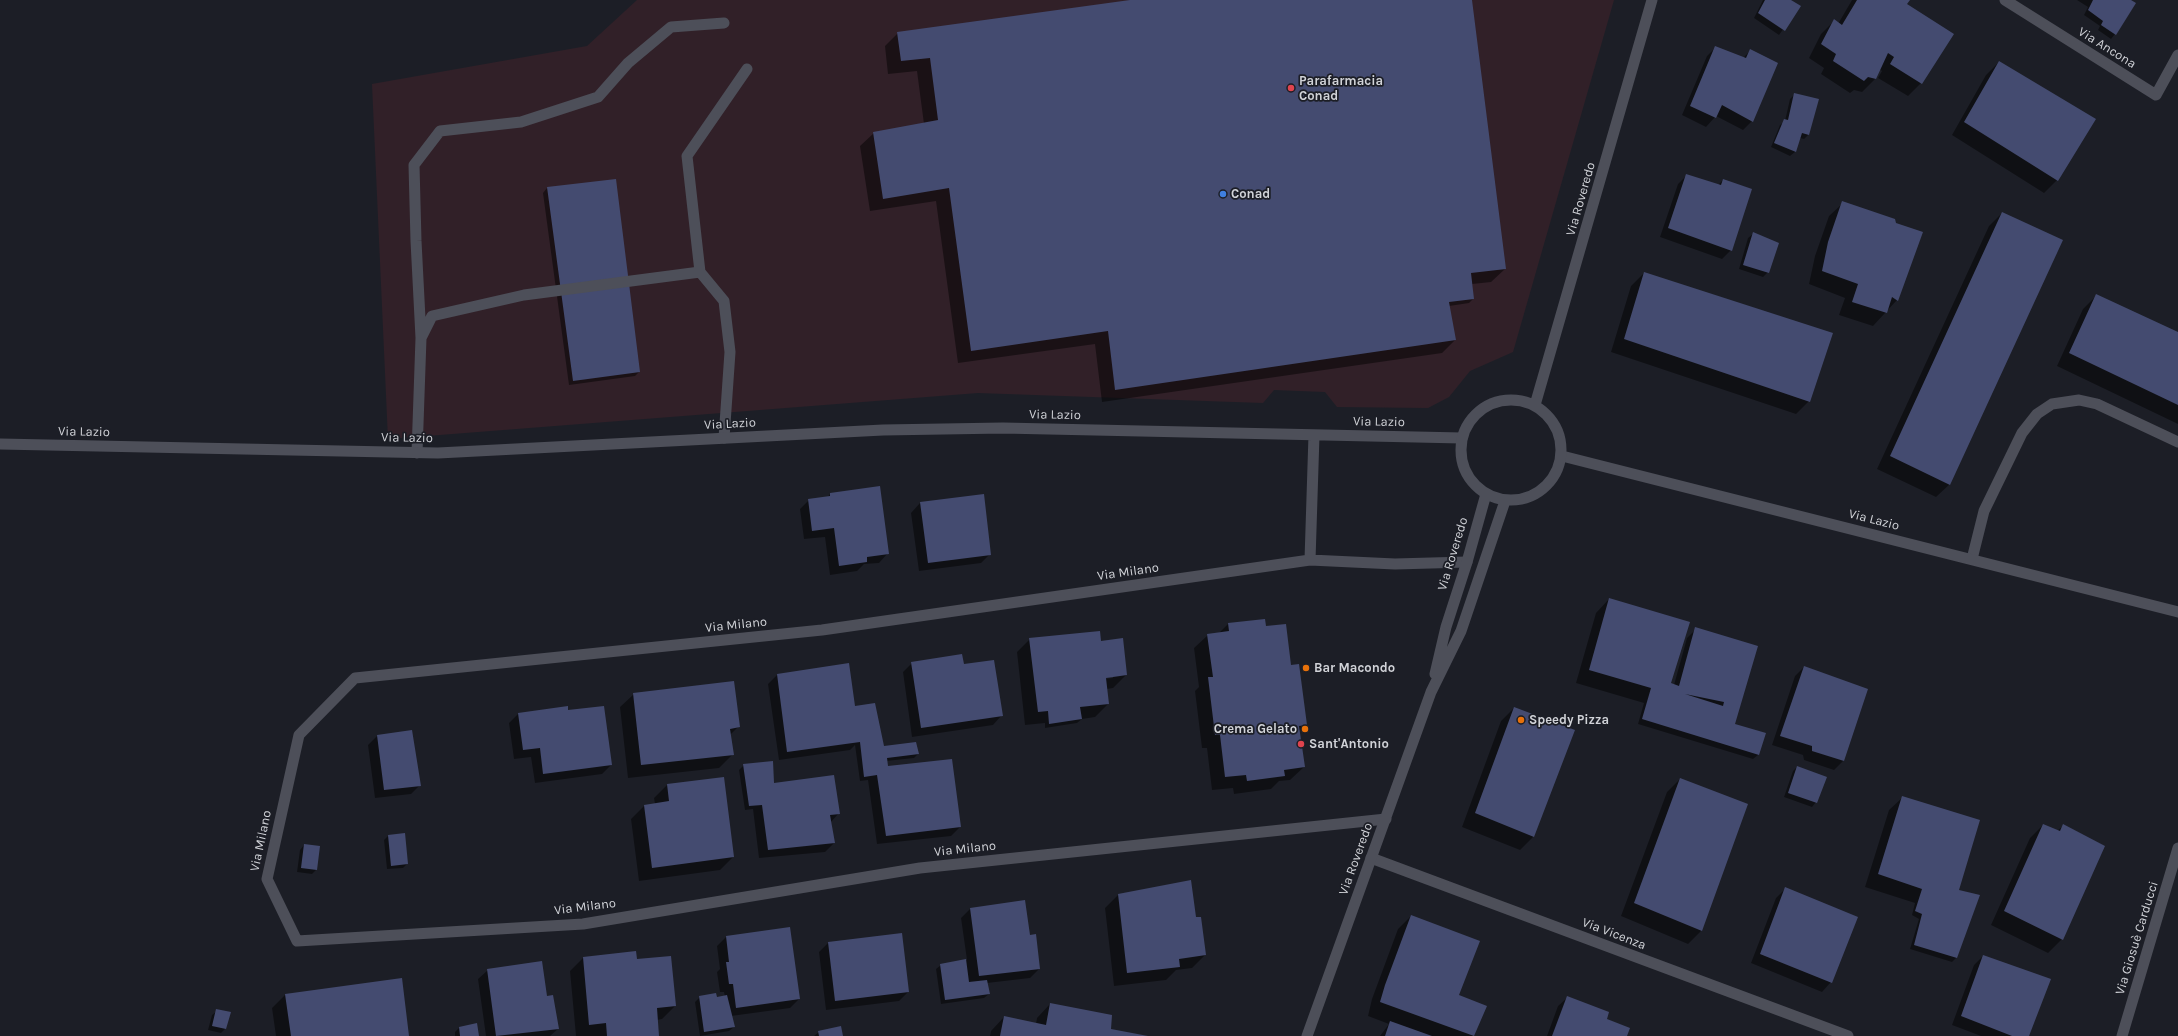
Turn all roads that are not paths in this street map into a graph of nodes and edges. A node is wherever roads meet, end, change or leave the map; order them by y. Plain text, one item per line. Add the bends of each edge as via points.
1 (1652, 0) edge
2 (2005, 0) edge
3 (724, 22) dead end
4 (2178, 55) edge
5 (747, 69) dead end
6 (700, 272) junction
7 (421, 338) junction
8 (1535, 405) junction
9 (1314, 435) junction
10 (724, 438) junction
11 (1462, 438) junction
12 (2178, 442) edge
13 (0, 444) edge
14 (417, 452) junction
15 (1562, 456) junction
16 (1486, 494) junction
17 (1505, 501) junction
18 (1972, 559) junction
19 (1310, 560) junction
20 (1467, 562) junction
21 (2178, 612) edge
22 (1431, 692) junction
23 (1386, 819) junction
24 (2178, 848) edge
25 (1371, 858) junction
26 (1307, 1036) edge
27 (1848, 1036) edge
28 (2122, 1036) edge

1 - 8 street, Via Roveredo
2 - 4 street, Via Ancona via 2156,95
3 - 7 street via 670,26 628,63 598,97 521,122 440,131 414,165
5 - 6 street via 687,156
6 - 7 street via 524,295 432,316
6 - 10 street via 724,301 730,352
7 - 14 street
8 - 11 street via 1520,400 1505,400 1491,404 1478,412 1468,424
8 - 15 street via 1547,414 1556,426
9 - 10 street, Via Lazio via 1003,428 883,430
9 - 11 street, Via Lazio
9 - 19 street
10 - 14 street, Via Lazio
11 - 16 street via 1464,470 1473,484
12 - 18 street via 2097,404 2079,400 2052,404 2037,414 2022,433 1984,511
13 - 14 street, Via Lazio
15 - 17 street via 1549,484 1536,494 1521,500
15 - 18 street, Via Lazio
16 - 17 street
16 - 20 street, Via Roveredo
17 - 22 street, Via Roveredo via 1461,631
18 - 21 street, Via Lazio
19 - 20 street, Via Milano via 1395,564
19 - 23 street, Via Milano via 822,630 355,678 299,735 267,879 297,941 583,924 920,868
20 - 22 street, Via Roveredo via 1446,626
22 - 23 street, Via Roveredo
23 - 25 street, Via Roveredo
24 - 28 street, Via Giosuè Carducci
25 - 26 street, Via Roveredo
25 - 27 street, Via Vicenza

